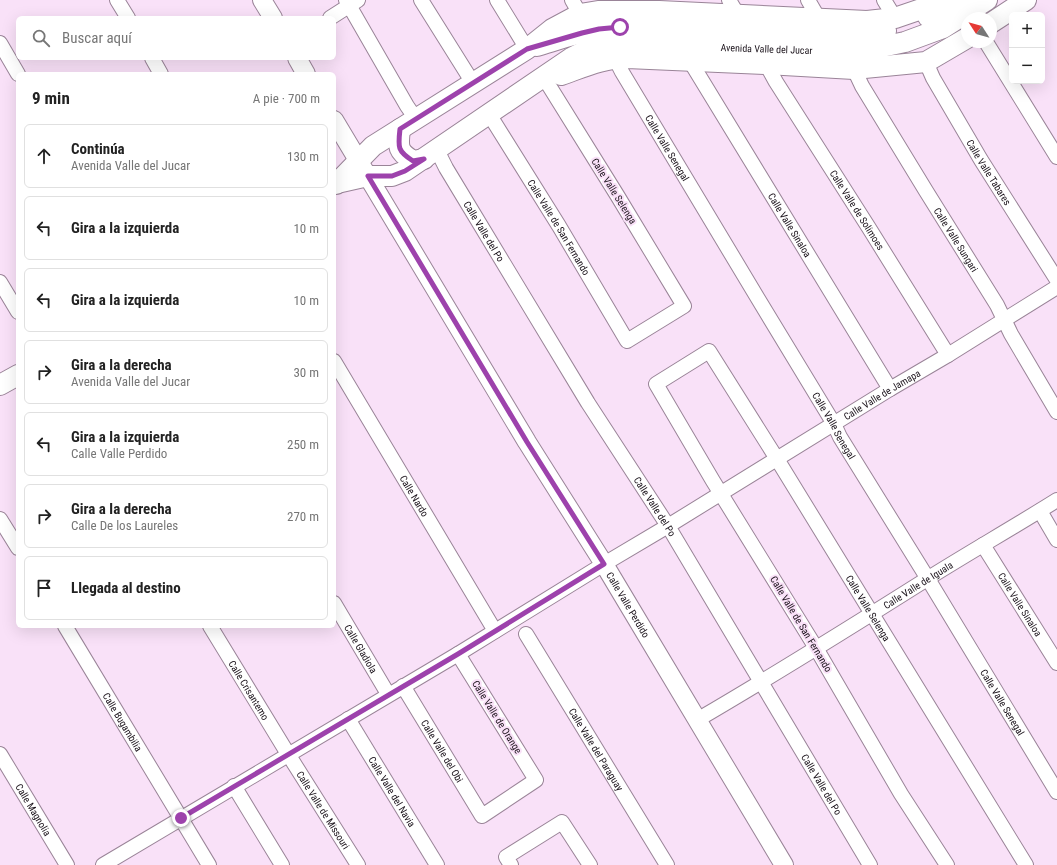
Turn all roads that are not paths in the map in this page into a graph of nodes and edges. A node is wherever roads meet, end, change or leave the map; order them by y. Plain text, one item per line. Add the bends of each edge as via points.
1 (117, 0) edge
2 (262, 0) edge
3 (421, 0) edge
4 (498, 0) edge
5 (808, 0) edge
6 (884, 0) edge
7 (939, 0) edge
8 (959, 0) edge
9 (987, 0) edge
10 (351, 2) edge
11 (1020, 3) edge
12 (656, 5) edge
13 (576, 7) edge
14 (734, 7) edge
15 (127, 16) edge
16 (272, 16) edge
17 (333, 16) edge
18 (895, 18) junction
19 (819, 19) junction
20 (997, 19) edge
21 (719, 39) junction
22 (961, 42) edge
23 (0, 43) edge
24 (990, 48) edge
25 (527, 49) junction
26 (615, 58) junction
27 (153, 60) edge
28 (298, 60) edge
29 (690, 61) junction
30 (926, 62) junction
31 (766, 64) junction
32 (854, 69) junction
33 (17, 72) edge
34 (160, 72) edge
35 (305, 72) edge
36 (543, 76) junction
37 (473, 83) junction
38 (490, 114) junction
39 (336, 123) edge
40 (408, 124) junction
41 (430, 155) junction
42 (1057, 157) edge
43 (364, 169) junction
44 (336, 184) edge
45 (1057, 280) edge
46 (0, 282) edge
47 (1057, 287) edge
48 (16, 309) edge
49 (1004, 320) junction
50 (627, 341) joint
51 (709, 351) joint
52 (948, 355) junction
53 (336, 364) edge
54 (16, 376) edge
55 (0, 385) edge
56 (890, 389) junction
57 (1057, 412) edge
58 (834, 424) junction
59 (777, 459) junction
60 (721, 493) junction
61 (1057, 500) edge
62 (1040, 511) junction
63 (0, 519) edge
64 (668, 526) junction
65 (1057, 540) edge
66 (16, 545) edge
67 (983, 545) junction
68 (604, 564) junction
69 (928, 579) junction
70 (336, 606) edge
71 (873, 614) junction
72 (66, 628) edge
73 (211, 628) edge
74 (495, 631) junction
75 (526, 634) dead end
76 (816, 648) junction
77 (458, 654) junction
78 (1057, 662) edge
79 (761, 683) junction
80 (403, 686) junction
81 (388, 694) junction
82 (348, 719) junction
83 (697, 720) junction
84 (0, 754) edge
85 (288, 754) junction
86 (234, 786) junction
87 (1057, 792) edge
88 (482, 816) joint
89 (181, 818) junction
90 (119, 861) edge
91 (509, 861) edge
92 (67, 865) edge
93 (103, 865) edge
94 (209, 865) edge
95 (282, 865) edge
96 (358, 865) edge
97 (437, 865) edge
98 (590, 865) edge
99 (667, 865) edge
100 (784, 865) edge
101 (870, 865) edge
102 (947, 865) edge
103 (1026, 865) edge

1 - 15 street
2 - 16 street
3 - 37 street
4 - 25 street
5 - 19 street
6 - 18 street
7 - 18 main road, Avenida Valle del Jucar via 930,6
8 - 21 main road, Avenida Valle del Jucar via 938,13 903,27 873,34
9 - 21 main road, Avenida Valle del Jucar via 943,28 905,42 872,49 839,51
10 - 17 street
10 - 40 street via 407,106
11 - 20 main road
12 - 13 main road, Avenida Valle del Jucar via 598,11
12 - 14 main road, Avenida Valle del Jucar
13 - 25 main road, Avenida Valle del Jucar
14 - 19 main road, Avenida Valle del Jucar
18 - 19 main road, Avenida Valle del Jucar via 867,21
21 - 25 main road, Avenida Valle del Jucar via 620,27 582,33
21 - 36 main road, Avenida Valle del Jucar via 614,43 583,52
22 - 30 main road, Avenida Valle del Jucar
23 - 33 street
24 - 42 street
25 - 37 main road, Avenida Valle del Jucar
26 - 29 main road, Avenida Valle del Jucar
26 - 36 main road, Avenida Valle del Jucar via 561,75
26 - 58 street, Calle Valle Senegal
27 - 34 street
28 - 35 street
29 - 31 main road, Avenida Valle del Jucar
29 - 56 street, Calle Valle Sinaloa
30 - 32 main road, Avenida Valle del Jucar
30 - 45 street, Calle Valle Tabares via 981,160
31 - 32 main road, Avenida Valle del Jucar
31 - 52 street, Calle Valle de Solimoes
32 - 49 street, Calle Valle Sungari
36 - 38 main road, Avenida Valle del Jucar
36 - 50 street, Calle Valle Selenga via 684,306
37 - 40 main road, Avenida Valle del Jucar
38 - 41 main road, Avenida Valle del Jucar
38 - 50 street, Calle Valle de San Fernando
39 - 43 street, Calle Valle Perdido
40 - 41 main road via 398,144 404,155 413,161
40 - 43 main road, Avenida Valle del Jucar via 373,146
41 - 43 main road, Avenida Valle del Jucar via 392,176
41 - 64 street, Calle Valle del Po via 446,168 588,403
43 - 44 main road
43 - 68 street, Calle Valle Perdido via 527,442
46 - 48 street
47 - 49 street, Calle Valle de Jamapa
49 - 52 street, Calle Valle de Jamapa
49 - 57 street, Calle Valle Sungari
51 - 59 street, Calle Valle Selenga
51 - 60 street, Calle Valle de San Fernando via 656,384
52 - 56 street, Calle Valle de Jamapa
53 - 74 street, Calle Nardo
54 - 55 main road
56 - 58 street, Calle Valle de Jamapa
58 - 59 street, Calle Valle de Jamapa
58 - 69 street, Calle Valle Senegal
59 - 60 street, Calle Valle de Jamapa
59 - 71 street, Calle Valle Selenga
60 - 64 street, Calle Valle de Jamapa
60 - 76 street, Calle Valle de San Fernando
61 - 62 street, Calle Valle de Iguala
62 - 65 street
62 - 67 street, Calle Valle de Iguala
63 - 66 street
64 - 68 street, Calle Valle de Jamapa
64 - 79 street, Calle Valle del Po
67 - 69 street, Calle Valle de Iguala
67 - 78 street, Calle Valle Sinaloa
68 - 74 street, Calle Valle de Jamapa
68 - 83 street, Calle Valle Perdido
69 - 71 street, Calle Valle de Iguala
69 - 87 street, Calle Valle Senegal
70 - 81 street, Calle Gladiola
71 - 76 street, Calle Valle de Iguala
71 - 103 street, Calle Valle Selenga
72 - 89 street, Calle Bugambilia
73 - 85 street, Calle Crisantemo
74 - 77 street, Calle Valle de Jamapa
75 - 99 street, Calle Valle del Paraguay
76 - 79 street, Calle Valle de Iguala
76 - 102 street, Calle Valle de San Fernando via 901,794
77 - 80 street, Calle Valle de Jamapa
77 - 88 street, Calle Valle de Orange via 536,780
79 - 83 street, Calle Valle de Iguala
79 - 101 street, Calle Valle del Po
80 - 81 street, Calle Valle de Jamapa
80 - 88 street, Calle Valle del Obi
81 - 82 street, Calle Valle de Jamapa
82 - 85 street, Calle Valle de Jamapa
82 - 97 street, Calle Valle del Navia
83 - 100 street, Calle Valle Perdido
84 - 92 street, Calle Magnolia
85 - 86 street, Calle Valle de Jamapa
85 - 96 street, Calle Valle de Missouri
86 - 89 street, Calle Valle de Jamapa
86 - 95 street
89 - 90 street, Calle Valle de Jamapa
89 - 94 street, Calle Bugambilia
90 - 93 street, Calle Valle de Jamapa
91 - 98 street via 562,822

